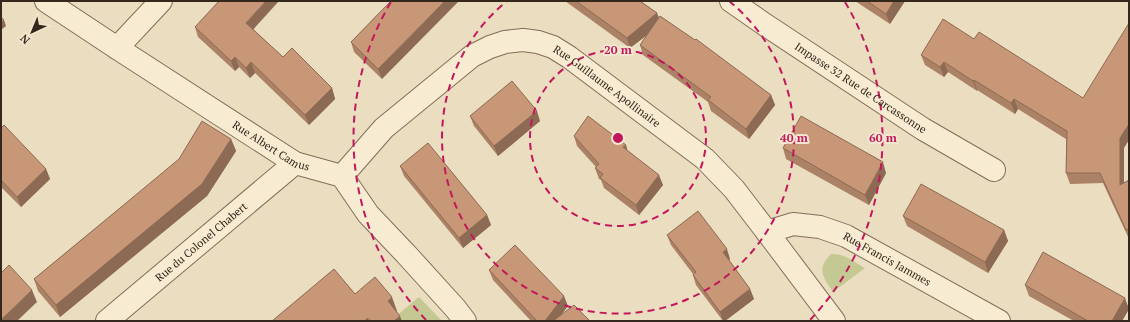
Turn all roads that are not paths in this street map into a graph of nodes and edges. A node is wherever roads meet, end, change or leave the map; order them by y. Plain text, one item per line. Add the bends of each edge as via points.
1 (46, 1) edge
2 (161, 1) edge
3 (732, 1) edge
4 (117, 48) junction
5 (295, 163) junction
6 (994, 170) dead end
7 (342, 176) junction
8 (767, 232) junction
9 (107, 321) edge
10 (465, 321) edge
11 (834, 321) edge
12 (999, 321) edge

1 - 4 street, Rue Albert Camus
2 - 4 street
3 - 6 street, Impasse 32 Rue de Carcassonne via 923,129
4 - 5 street, Rue Albert Camus
5 - 7 street, Rue Albert Camus
5 - 9 street, Rue du Colonel Chabert
7 - 8 street, Rue Guillaume Apollinaire via 384,128 472,56 505,42 523,40 553,47 705,159 734,190
7 - 10 street via 368,214
8 - 11 street, Rue Guillaume Apollinaire
8 - 12 street, Rue Francis Jammes via 793,224 820,227 846,236

